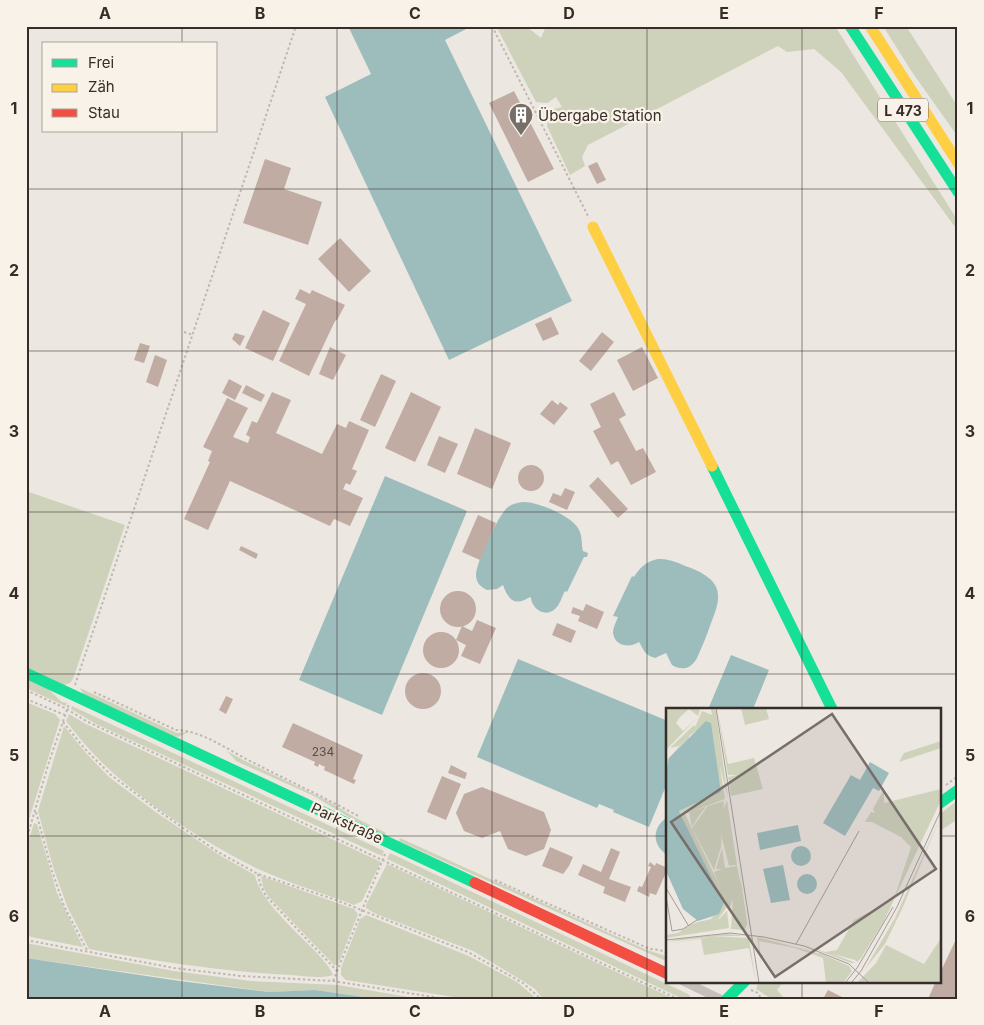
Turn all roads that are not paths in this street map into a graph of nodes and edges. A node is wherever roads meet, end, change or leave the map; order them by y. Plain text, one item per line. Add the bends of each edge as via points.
1 (850, 26) edge
2 (870, 26) edge
3 (958, 163) edge
4 (958, 192) edge
5 (593, 227) road end
6 (26, 673) edge
7 (832, 708) edge
8 (958, 790) edge
9 (942, 802) edge
10 (666, 973) edge
11 (685, 982) edge
12 (744, 982) edge
13 (720, 999) edge
14 (727, 999) edge

1 - 4 main road, L 473
2 - 3 main road, L 473
5 - 7 main road
6 - 10 main road, Parkstraße
8 - 9 main road
11 - 13 street
12 - 14 main road

